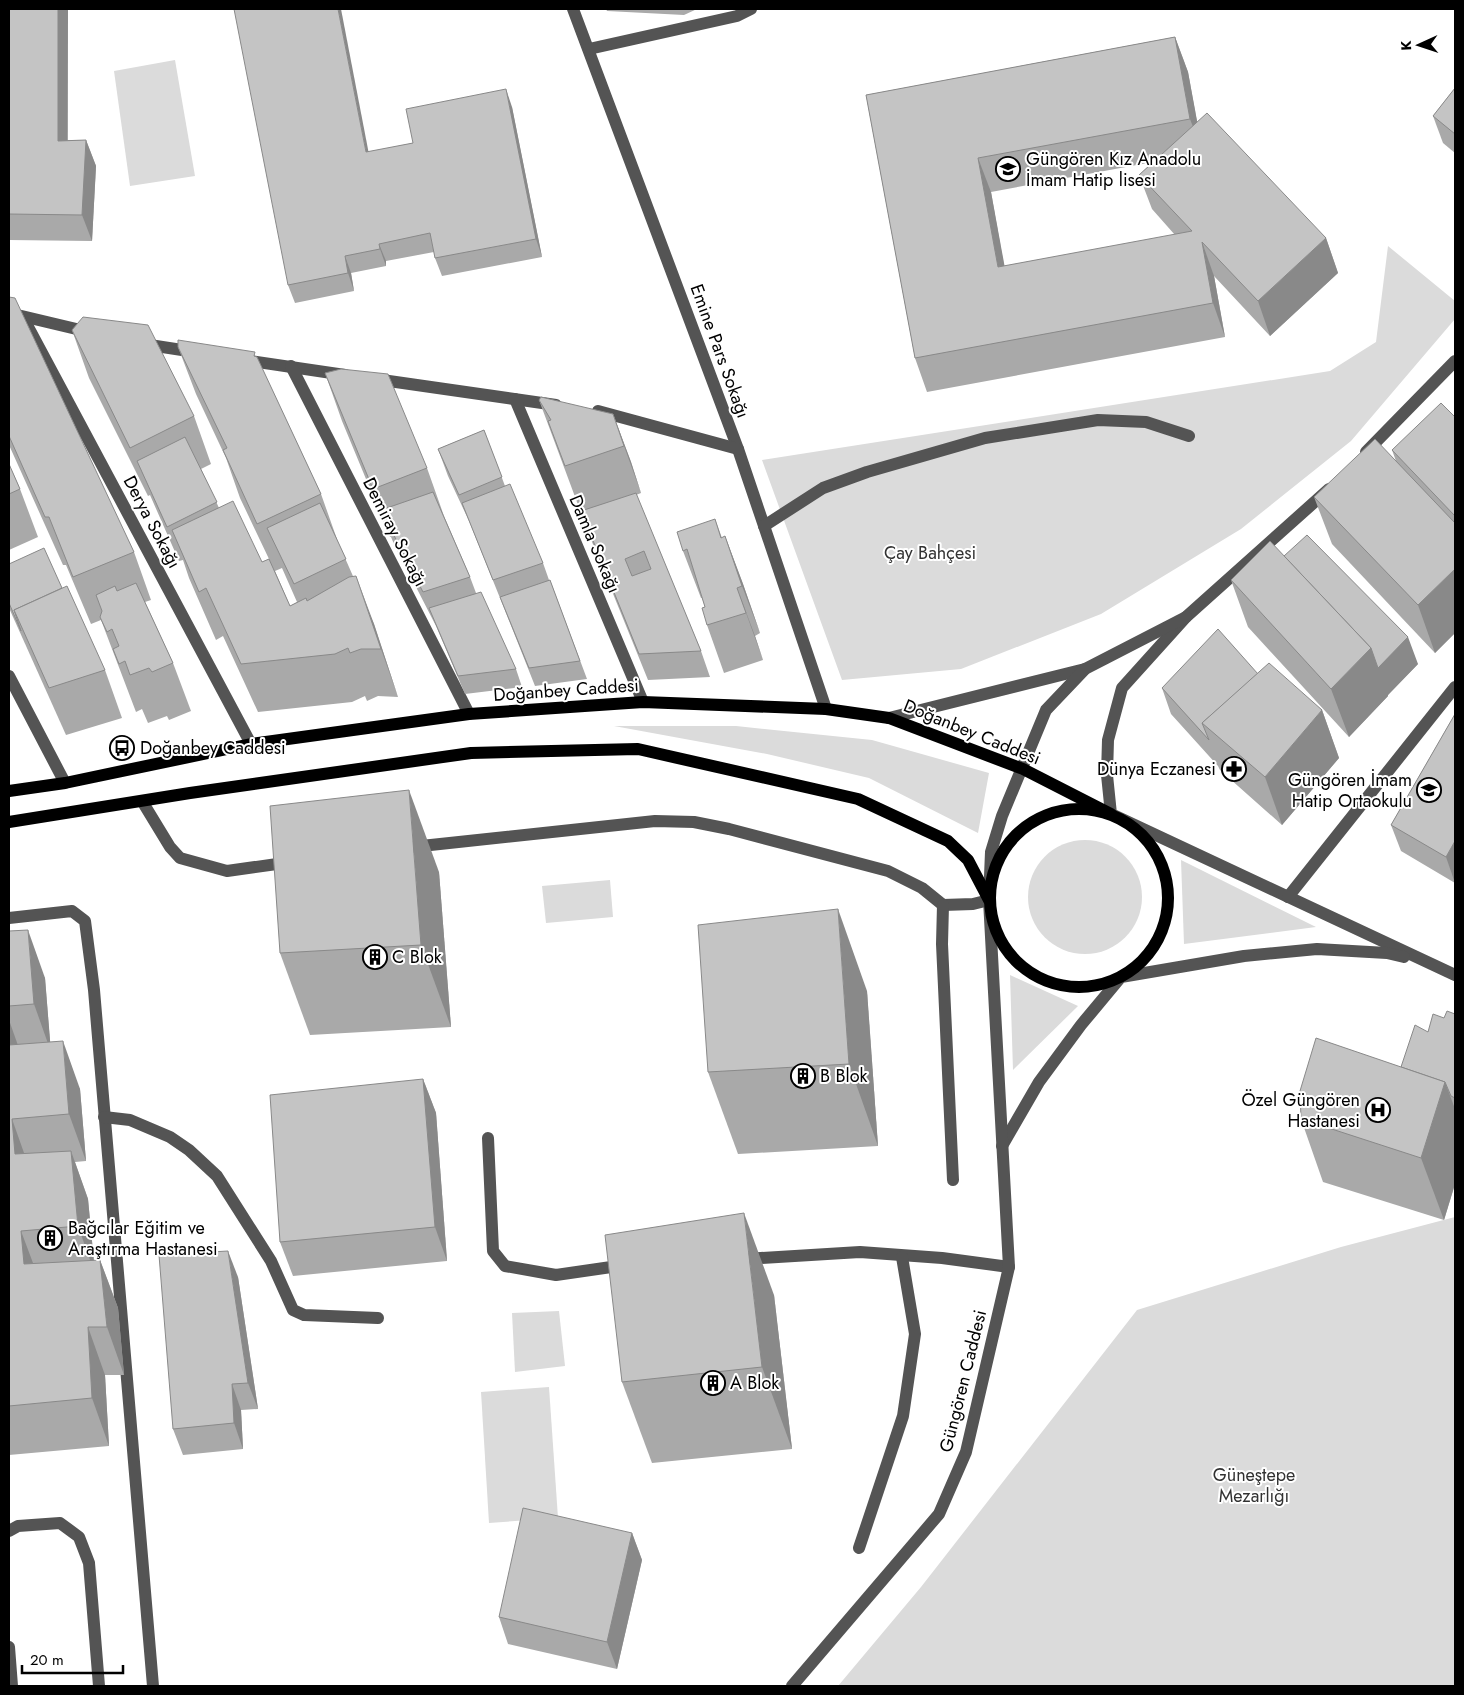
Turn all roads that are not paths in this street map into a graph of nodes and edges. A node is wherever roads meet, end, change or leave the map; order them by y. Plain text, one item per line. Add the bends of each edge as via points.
1 (573, 9) edge
2 (751, 9) edge
3 (589, 49) junction
4 (9, 313) edge
5 (22, 316) junction
6 (106, 336) edge
7 (134, 342) edge
8 (212, 355) edge
9 (231, 358) edge
10 (291, 366) junction
11 (1453, 371) edge
12 (515, 399) junction
13 (565, 406) edge
14 (584, 409) edge
15 (1189, 436) dead end
16 (738, 448) junction
17 (1360, 459) edge
18 (1339, 479) edge
19 (764, 526) junction
20 (1186, 617) junction
21 (1085, 669) junction
22 (9, 676) edge
23 (1455, 687) edge
24 (643, 702) junction
25 (826, 709) junction
26 (469, 714) junction
27 (889, 718) junction
28 (251, 744) junction
29 (1023, 769) junction
30 (65, 783) junction
31 (9, 791) edge
32 (142, 801) junction
33 (1111, 814) junction
34 (9, 822) edge
35 (398, 849) edge
36 (302, 860) edge
37 (1288, 897) junction
38 (989, 900) junction
39 (943, 905) junction
40 (9, 918) edge
41 (1433, 965) junction
42 (1455, 975) edge
43 (1121, 977) junction
44 (104, 1117) junction
45 (488, 1138) dead end
46 (1002, 1147) junction
47 (953, 1180) dead end
48 (902, 1257) junction
49 (730, 1259) edge
50 (641, 1264) edge
51 (1009, 1267) junction
52 (378, 1318) dead end
53 (9, 1531) edge
54 (859, 1548) dead end
55 (9, 1647) edge
56 (12, 1686) edge
57 (99, 1686) edge
58 (153, 1686) edge
59 (792, 1686) edge

1 - 3 street, Emine Pars Sokağı
2 - 3 street via 737,16
3 - 16 street, Emine Pars Sokağı
4 - 5 street
5 - 6 street
5 - 28 street, Derya Sokağı
7 - 8 street
9 - 10 street
10 - 12 street
10 - 26 street, Demiray Sokağı
11 - 17 street
12 - 13 street
12 - 24 street, Damla Sokağı
14 - 16 street
15 - 19 street via 1146,422 1098,420 985,438 823,488
16 - 19 street, Emine Pars Sokağı
18 - 20 street
19 - 25 street, Emine Pars Sokağı
20 - 21 street
20 - 33 street via 1122,688 1108,740
21 - 27 street
21 - 29 street, Güngören Caddesi via 1046,710
22 - 30 street
23 - 37 street
24 - 25 main road, Doğanbey Caddesi
24 - 26 main road, Doğanbey Caddesi
25 - 27 main road, Doğanbey Caddesi
26 - 28 main road, Doğanbey Caddesi
27 - 29 main road, Doğanbey Caddesi
28 - 30 main road, Doğanbey Caddesi
29 - 33 main road, Doğanbey Caddesi
29 - 38 street, Güngören Caddesi via 990,852
30 - 31 main road, Doğanbey Caddesi
32 - 34 main road
32 - 36 street via 180,858 227,871
32 - 38 main road via 471,753 638,749 858,799 948,841 968,860
33 - 37 street
33 - 38 main road via 1080,808 1059,810 1031,822 1008,842 994,869
33 - 43 main road via 1136,829 1155,851 1166,877 1168,907 1161,935 1145,959
35 - 39 street via 655,821 694,822 729,828 888,872 922,888
37 - 41 street
38 - 39 street
38 - 43 main road via 995,930 1010,956 1034,976 1062,986 1092,987
38 - 46 street, Güngören Caddesi
39 - 47 street
40 - 44 street via 72,911 86,921
41 - 42 street
41 - 43 street via 1388,953 1317,950 1244,956
43 - 46 street via 1039,1082
44 - 52 street via 130,1120 170,1137 217,1176 271,1261 293,1310 304,1315
44 - 58 street
45 - 50 street via 493,1251 505,1266 556,1275
46 - 51 street, Güngören Caddesi
48 - 49 street via 860,1252
48 - 51 street via 942,1258
48 - 54 street via 915,1334 905,1407
51 - 59 street, Güngören Caddesi via 966,1452 939,1514
53 - 57 street via 18,1526 60,1523 79,1537 89,1563
55 - 56 street

